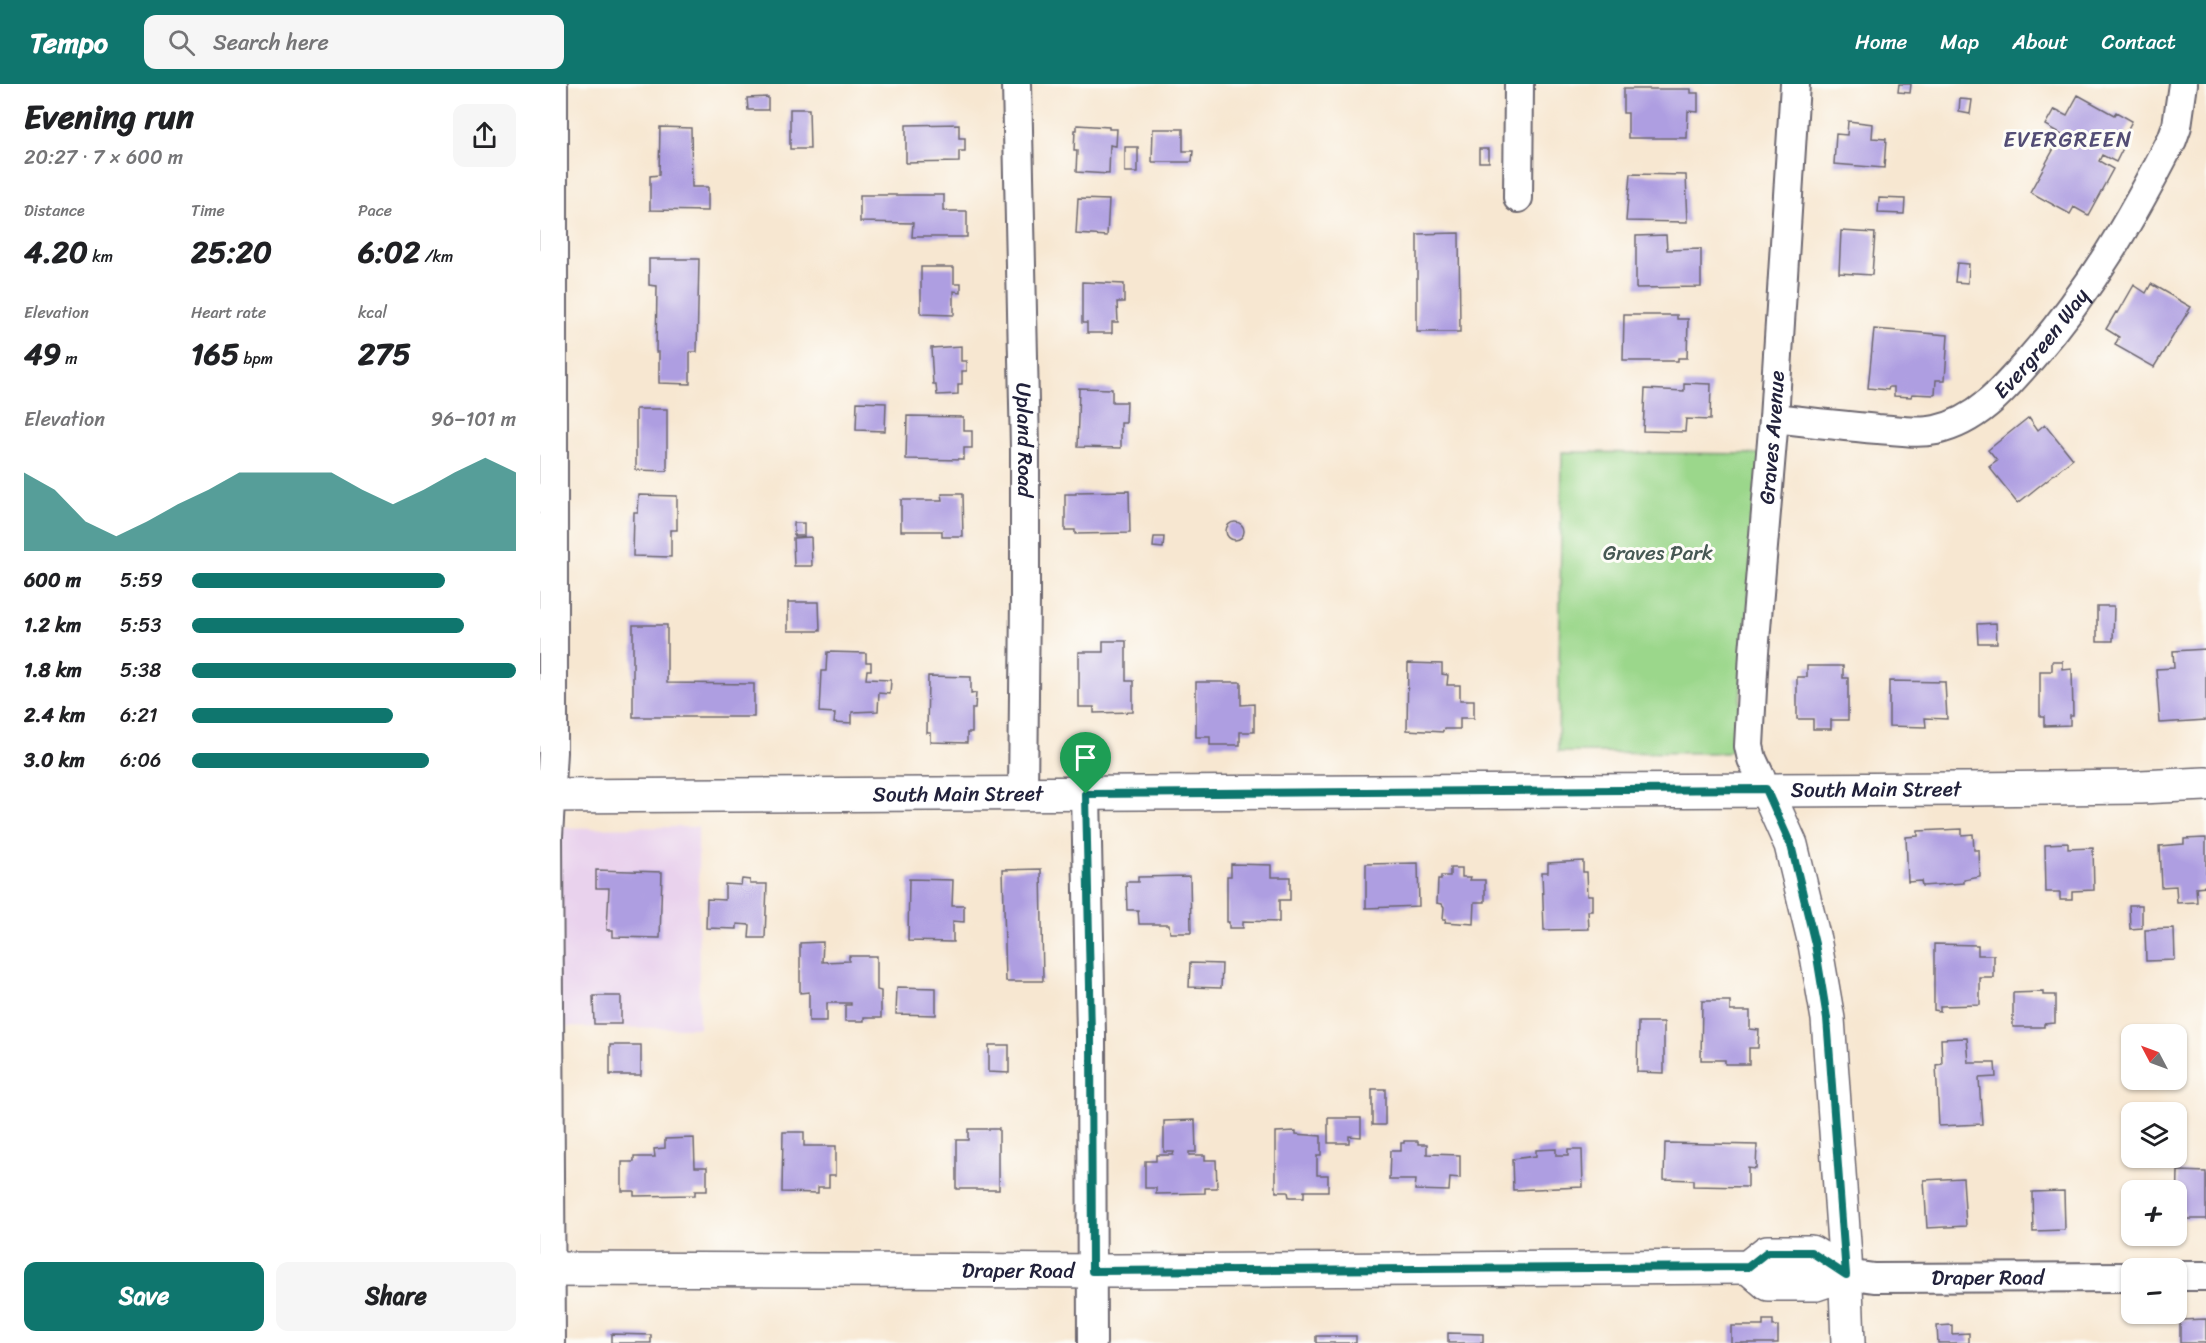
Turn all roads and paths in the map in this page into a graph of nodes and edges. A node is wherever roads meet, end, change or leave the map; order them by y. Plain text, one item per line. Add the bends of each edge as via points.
1 (553, 84) edge
2 (1017, 84) edge
3 (1519, 84) edge
4 (1795, 84) edge
5 (2183, 84) edge
6 (1518, 198) dead end
7 (547, 357) edge
8 (1774, 418) junction
9 (2206, 784) edge
10 (1766, 789) junction
11 (1023, 794) junction
12 (1086, 794) junction
13 (545, 796) edge
14 (545, 1269) edge
15 (1092, 1271) junction
16 (1846, 1275) junction
17 (2121, 1276) edge
18 (2187, 1276) edge
19 (2206, 1276) edge
20 (551, 1343) edge
21 (1092, 1343) edge
22 (1848, 1343) edge

1 - 7 street
2 - 11 street, Upland Road via 1025,449
3 - 6 street
4 - 8 street, Graves Avenue
5 - 8 street, Evergreen Way via 2175,133 2118,242 2058,327 1981,410 1951,426 1919,432
7 - 13 street via 554,752
8 - 10 street, Graves Avenue via 1749,747
9 - 10 street, South Main Street
10 - 12 street, South Main Street
10 - 16 street via 1791,845 1815,944 1827,1018
11 - 12 street, South Main Street
11 - 13 street, South Main Street
12 - 15 street
13 - 14 street
14 - 15 street, Draper Road
14 - 20 street
15 - 16 street, Draper Road via 1748,1267 1767,1252 1811,1252
15 - 21 street
16 - 17 street, Draper Road
16 - 22 street
18 - 19 street

